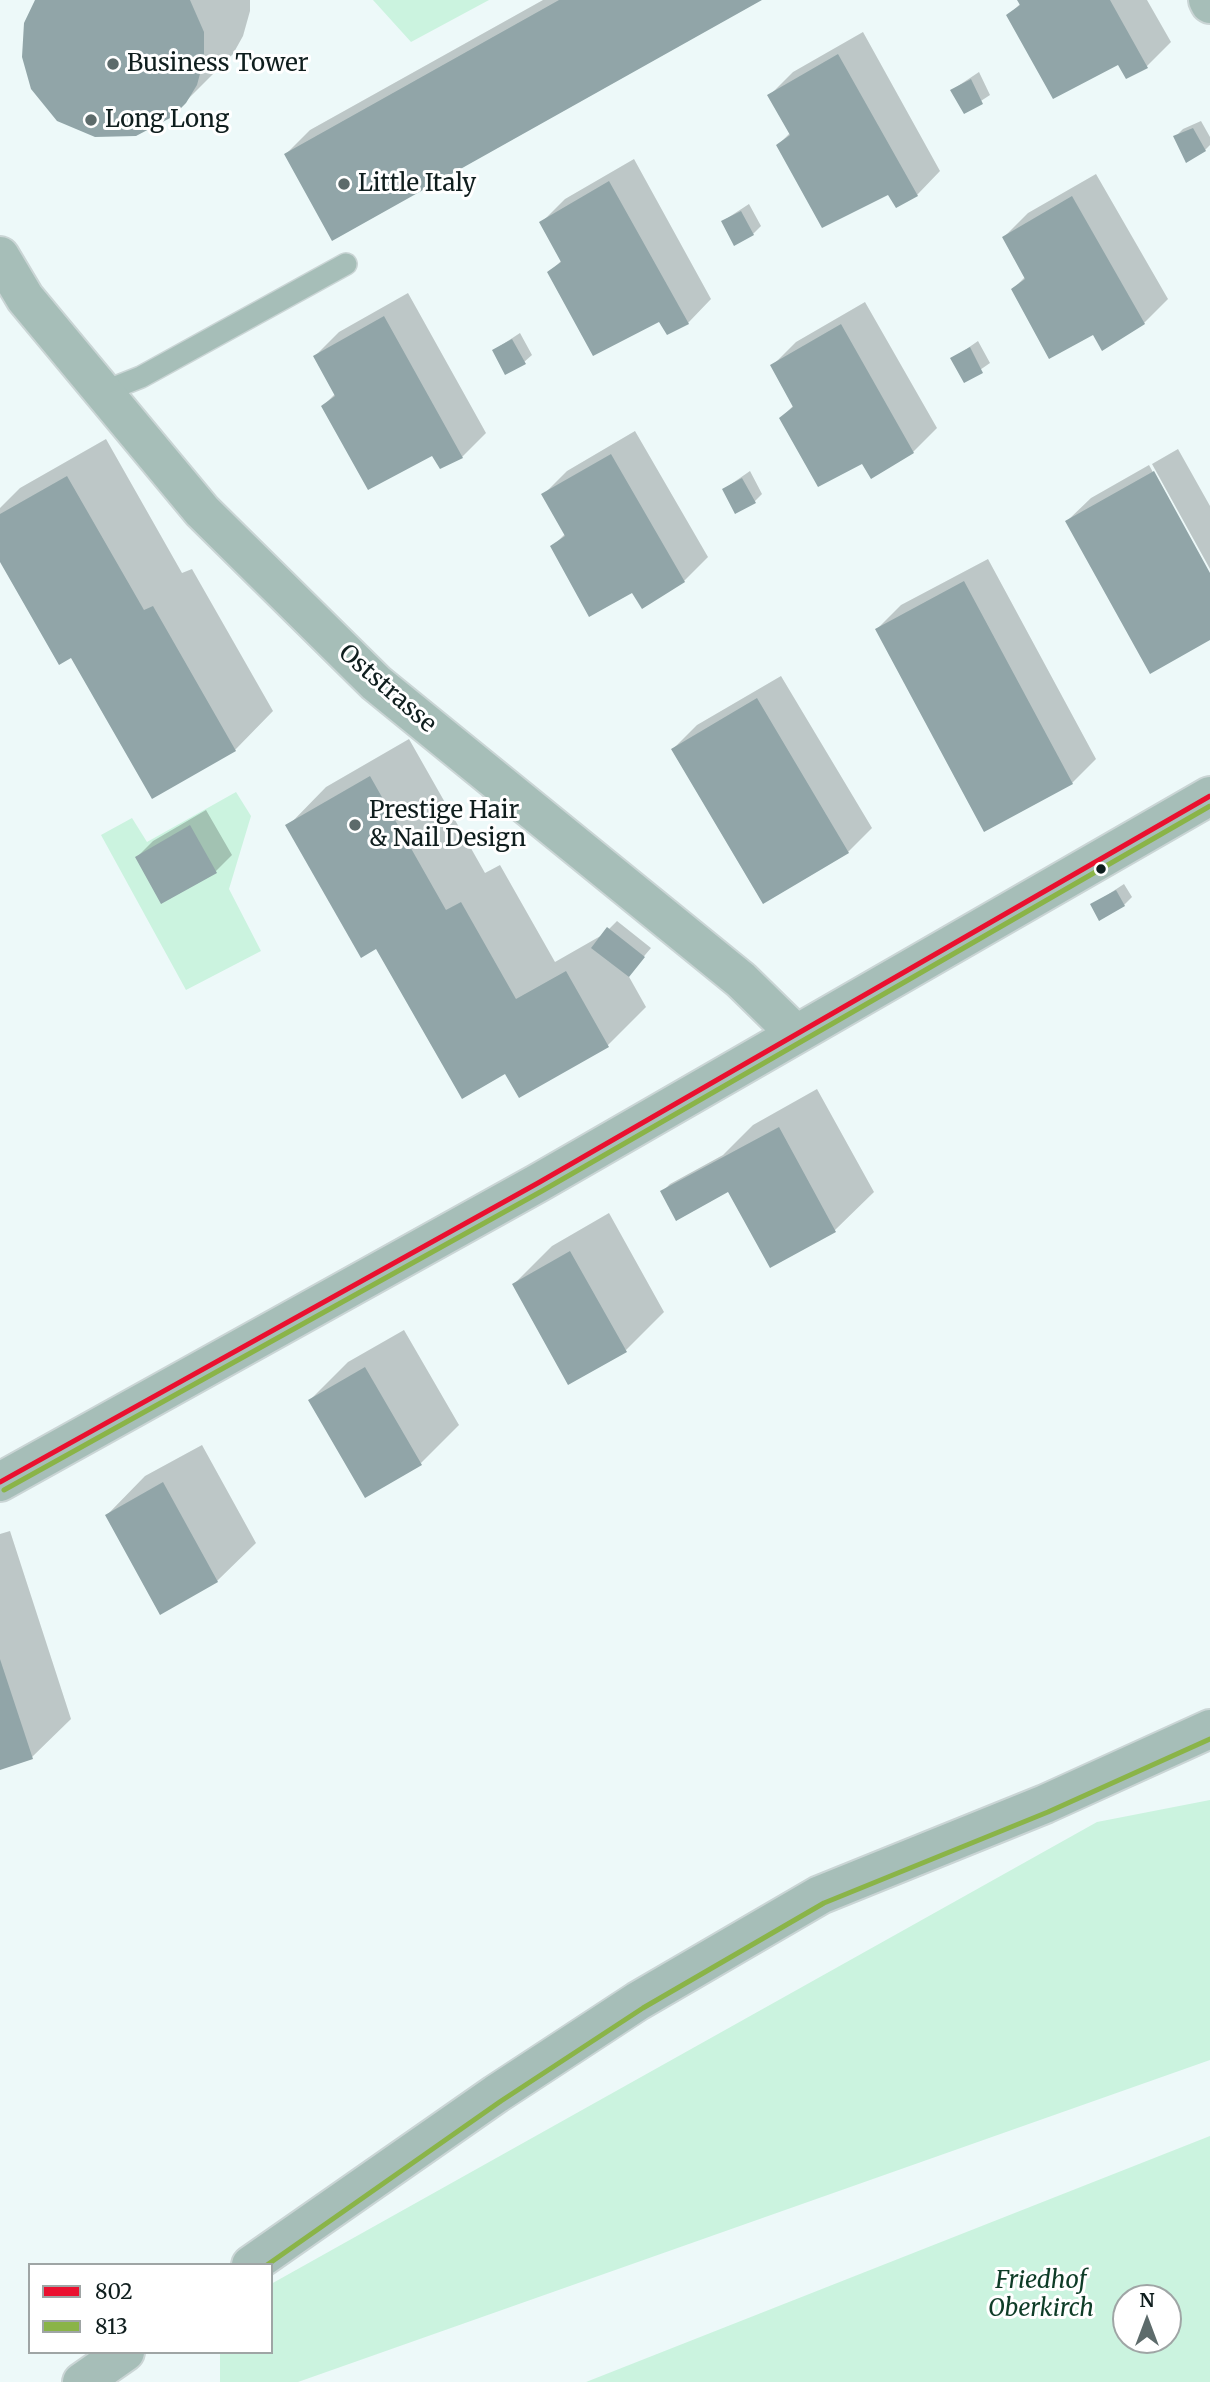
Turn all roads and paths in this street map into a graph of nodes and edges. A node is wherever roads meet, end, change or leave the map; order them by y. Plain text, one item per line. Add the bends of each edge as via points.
1 (0, 256) edge
2 (346, 264) dead end
3 (12, 290) edge
4 (103, 392) junction
5 (1210, 796) edge
6 (795, 1033) junction
7 (0, 1482) edge
8 (1210, 1729) edge
9 (1166, 1751) junction
10 (1210, 1753) edge
11 (254, 2263) edge
12 (122, 2354) edge
13 (82, 2382) edge

1 - 3 street, Oststrasse
2 - 4 lane via 141,377
3 - 4 street, Oststrasse
4 - 6 street, Oststrasse via 202,511 376,683 741,980
5 - 6 street
6 - 7 street via 538,1183
8 - 9 street
9 - 10 street
9 - 11 street via 820,1895 638,2001
12 - 13 street

